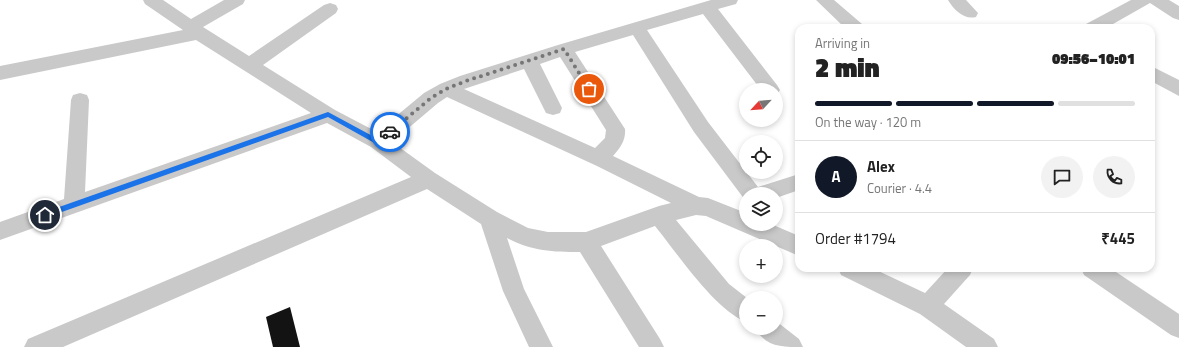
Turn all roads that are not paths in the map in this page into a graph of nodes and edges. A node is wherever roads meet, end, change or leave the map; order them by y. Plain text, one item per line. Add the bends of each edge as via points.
1 (151, 0) edge
2 (237, 0) edge
3 (730, 0) edge
4 (824, 0) edge
5 (956, 0) edge
6 (1144, 0) edge
7 (1157, 0) edge
8 (707, 7) junction
9 (330, 9) dead end
10 (970, 12) dead end
11 (1179, 14) edge
12 (851, 24) edge
13 (1099, 24) edge
14 (637, 28) junction
15 (194, 30) junction
16 (564, 49) junction
17 (529, 60) junction
18 (250, 66) junction
19 (0, 73) edge
20 (1155, 75) edge
21 (766, 83) edge
22 (446, 89) junction
23 (1179, 89) edge
24 (80, 100) dead end
25 (553, 108) dead end
26 (328, 115) junction
27 (378, 142) junction
28 (597, 158) junction
29 (428, 179) junction
30 (795, 183) edge
31 (747, 187) edge
32 (783, 187) edge
33 (739, 202) edge
34 (74, 204) junction
35 (696, 206) junction
36 (717, 210) junction
37 (660, 215) junction
38 (490, 218) junction
39 (739, 220) edge
40 (0, 231) edge
41 (765, 231) edge
42 (586, 242) junction
43 (795, 244) edge
44 (857, 272) edge
45 (958, 272) edge
46 (1098, 272) edge
47 (739, 305) edge
48 (928, 306) junction
49 (1179, 326) edge
50 (776, 335) edge
51 (36, 347) edge
52 (541, 347) edge
53 (652, 347) edge
54 (791, 347) edge
55 (986, 347) edge

1 - 15 street
2 - 15 street
3 - 8 street
4 - 12 street
5 - 10 street
6 - 13 street
7 - 11 street
8 - 14 street
8 - 21 street
9 - 18 street
14 - 16 street
14 - 31 street via 701,127
15 - 18 street
15 - 19 street
16 - 17 street
16 - 28 street via 615,129 615,140
17 - 22 street
17 - 25 street
18 - 26 street
20 - 23 street
22 - 27 street via 431,98
22 - 28 street
24 - 34 street
26 - 27 street
26 - 34 street
27 - 29 street
28 - 35 street
29 - 38 street
29 - 51 street
30 - 32 street
33 - 36 street
34 - 40 street
35 - 36 street
35 - 37 street
36 - 39 street
37 - 42 street
37 - 47 street via 721,291
38 - 42 street via 524,236 548,242
38 - 52 street via 514,291
41 - 43 street
42 - 53 street
44 - 48 street
45 - 48 street
46 - 49 street
48 - 55 street
50 - 54 street

